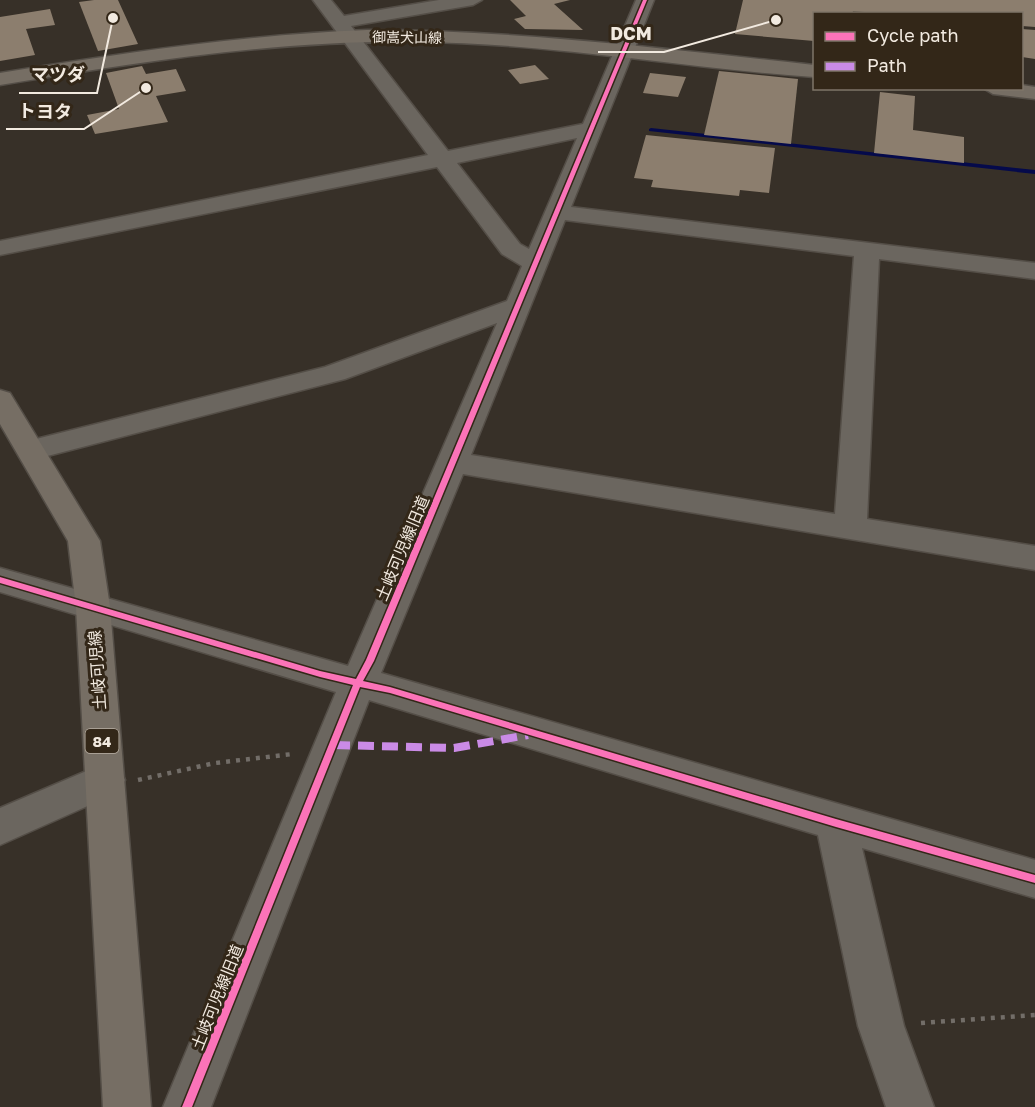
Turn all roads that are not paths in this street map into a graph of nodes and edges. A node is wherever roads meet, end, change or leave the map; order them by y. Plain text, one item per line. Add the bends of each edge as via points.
1 (322, 0) edge
2 (473, 0) edge
3 (645, 0) edge
4 (343, 29) junction
5 (623, 52) junction
6 (813, 71) edge
7 (0, 79) edge
8 (1010, 90) edge
9 (1035, 93) edge
10 (590, 129) junction
11 (442, 159) junction
12 (556, 213) junction
13 (0, 248) edge
14 (867, 249) junction
15 (536, 263) junction
16 (1035, 271) edge
17 (518, 306) junction
18 (0, 399) edge
19 (32, 450) junction
20 (453, 462) junction
21 (850, 528) junction
22 (1035, 558) edge
23 (0, 580) edge
24 (93, 607) junction
25 (358, 682) junction
26 (105, 784) junction
27 (836, 823) junction
28 (0, 827) edge
29 (1035, 879) edge
30 (127, 1107) edge
31 (187, 1107) edge
32 (910, 1107) edge

1 - 4 street
2 - 4 street
3 - 5 street, 土岐可児線旧道
4 - 5 main road, 御嵩犬山線
4 - 7 main road, 御嵩犬山線
4 - 11 street
5 - 6 main road, 御嵩犬山線
5 - 10 street, 土岐可児線旧道
8 - 9 main road
10 - 11 street
10 - 12 street, 土岐可児線旧道
11 - 13 street
11 - 15 street via 511,249
12 - 14 street
12 - 15 street, 土岐可児線旧道
14 - 16 street
14 - 21 street
15 - 17 street, 土岐可児線旧道
17 - 19 street via 335,373
17 - 20 street, 土岐可児線旧道
18 - 19 main road, 土岐可児線 / 84
19 - 24 main road, 土岐可児線 / 84 via 84,541
20 - 21 street
20 - 25 street, 土岐可児線旧道
21 - 22 street
23 - 24 street
24 - 25 street
24 - 26 main road, 土岐可児線 / 84
25 - 27 street
25 - 31 street, 土岐可児線旧道
26 - 28 street
26 - 30 main road, 土岐可児線 / 84
27 - 29 street
27 - 32 street via 881,1026

